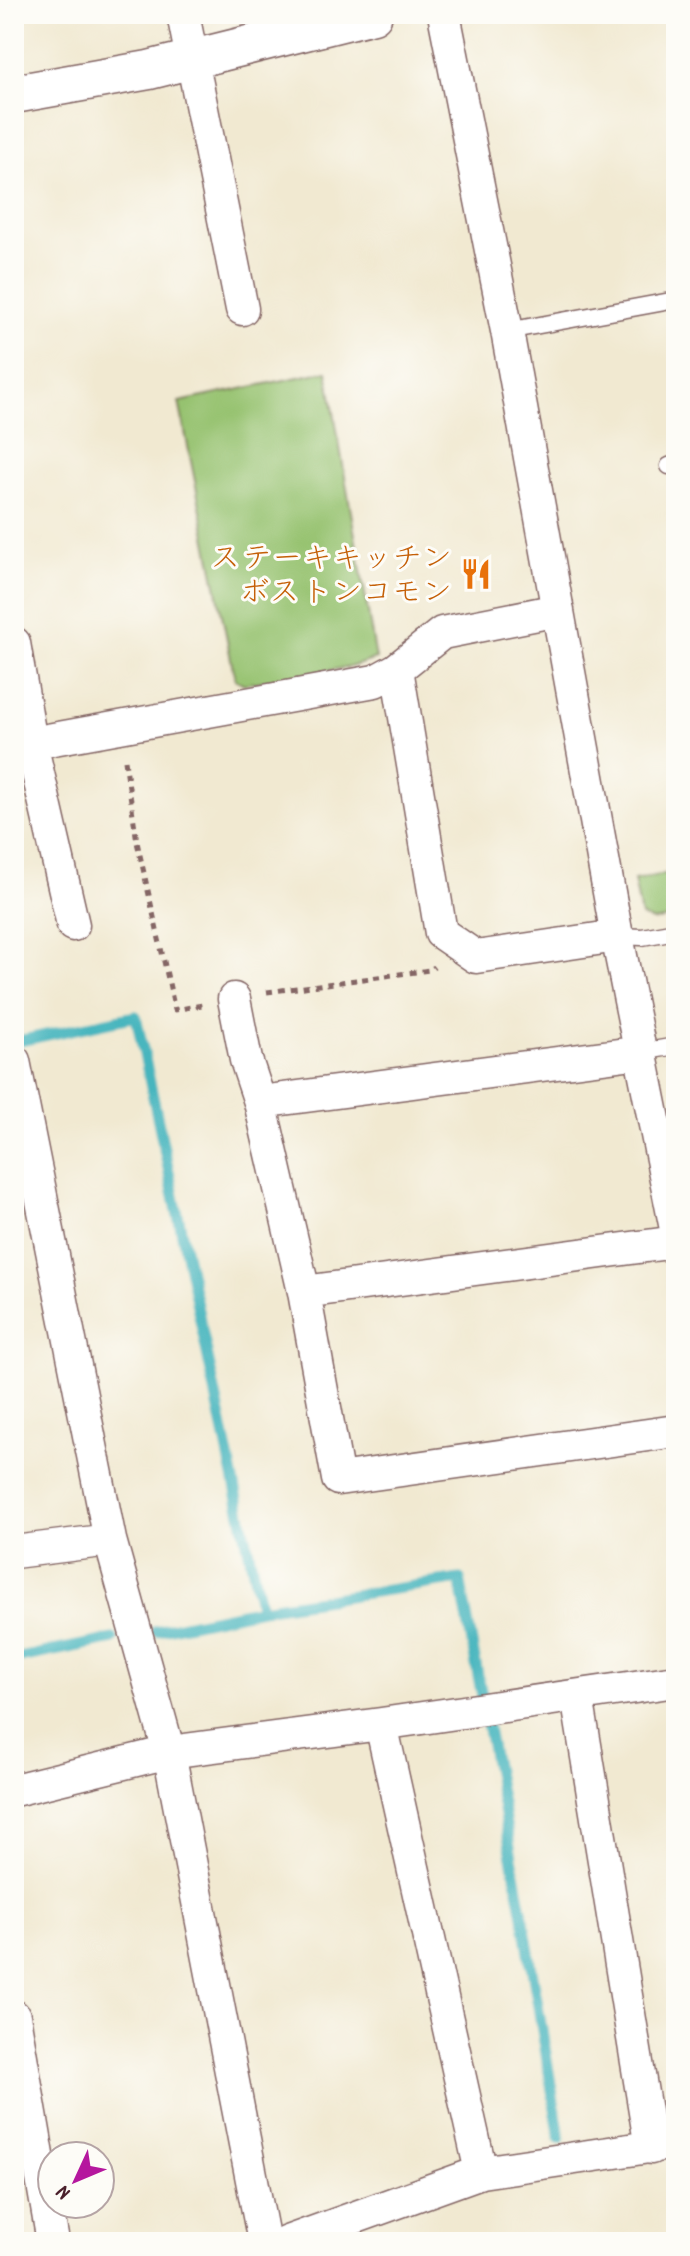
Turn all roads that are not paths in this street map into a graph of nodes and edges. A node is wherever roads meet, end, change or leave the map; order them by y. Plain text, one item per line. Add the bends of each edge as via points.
1 (183, 14) edge
2 (373, 14) edge
3 (444, 14) edge
4 (192, 58) junction
5 (14, 94) edge
6 (676, 300) edge
7 (242, 309) dead end
8 (507, 331) junction
9 (558, 610) junction
10 (14, 643) edge
11 (397, 669) junction
12 (31, 743) junction
13 (73, 925) dead end
14 (676, 931) edge
15 (617, 936) junction
16 (234, 999) road end
17 (676, 1046) edge
18 (641, 1052) junction
19 (14, 1061) edge
20 (260, 1102) junction
21 (676, 1229) edge
22 (676, 1242) edge
23 (304, 1292) junction
24 (676, 1431) edge
25 (110, 1540) junction
26 (14, 1552) edge
27 (676, 1681) edge
28 (577, 1696) junction
29 (381, 1724) junction
30 (169, 1752) junction
31 (14, 1790) edge
32 (14, 2016) edge
33 (663, 2146) edge
34 (481, 2172) junction
35 (53, 2242) edge
36 (264, 2242) edge
37 (287, 2242) edge

1 - 4 street
2 - 4 street
3 - 8 street
4 - 5 street
4 - 7 street
6 - 8 lane
8 - 9 street
9 - 11 street via 442,633
9 - 15 street
10 - 12 street
11 - 12 street via 375,681
11 - 15 street via 441,933 476,957
12 - 13 street
14 - 15 lane
15 - 18 street
16 - 20 street
17 - 18 lane
18 - 20 street
18 - 21 street
19 - 25 street
20 - 23 street
22 - 23 street
23 - 24 street via 338,1479
25 - 26 street
25 - 30 street
27 - 28 street
28 - 29 street
28 - 33 street
29 - 30 street
29 - 34 street
30 - 31 street
30 - 36 street
32 - 35 street
33 - 34 street
34 - 37 street

